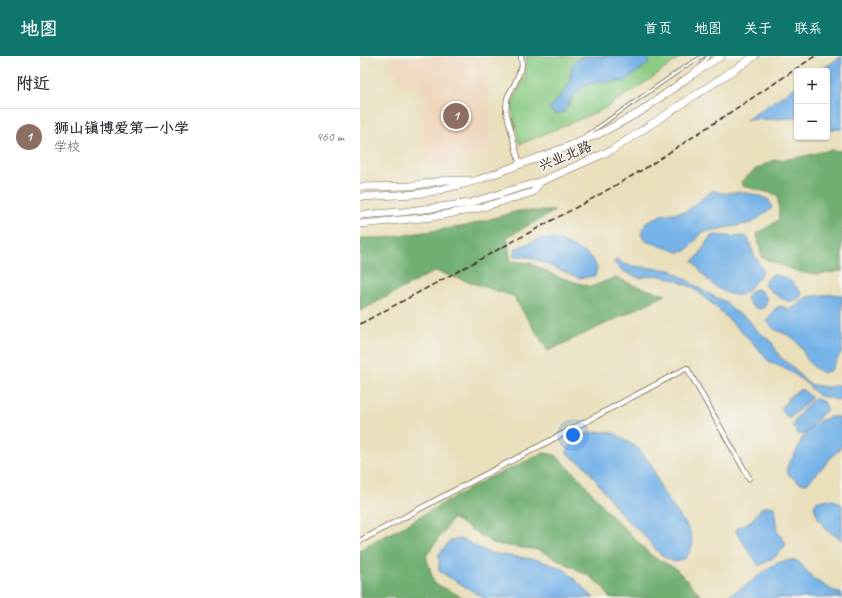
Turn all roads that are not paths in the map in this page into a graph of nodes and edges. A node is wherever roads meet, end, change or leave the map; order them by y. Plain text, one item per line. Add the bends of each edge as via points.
1 (521, 56) edge
2 (703, 56) edge
3 (709, 56) edge
4 (721, 56) edge
5 (755, 56) edge
6 (693, 74) junction
7 (572, 145) junction
8 (520, 165) junction
9 (478, 180) junction
10 (542, 181) junction
11 (360, 187) edge
12 (360, 197) edge
13 (360, 215) edge
14 (360, 224) edge
15 (749, 478) dead end
16 (360, 541) edge

1 - 8 street via 522,66 507,98 506,111
2 - 7 lane
3 - 6 lane
4 - 6 main road, 兴业北路
5 - 10 main road, 兴业北路 via 612,150
6 - 7 main road, 兴业北路 via 640,112
7 - 8 main road, 兴业北路
8 - 9 main road, 兴业北路
9 - 11 main road via 446,180 411,186
9 - 12 main road, 兴业北路 via 430,192
10 - 13 main road, 兴业北路 via 470,203
10 - 14 main road via 533,192 480,208 432,217
15 - 16 street via 687,368

